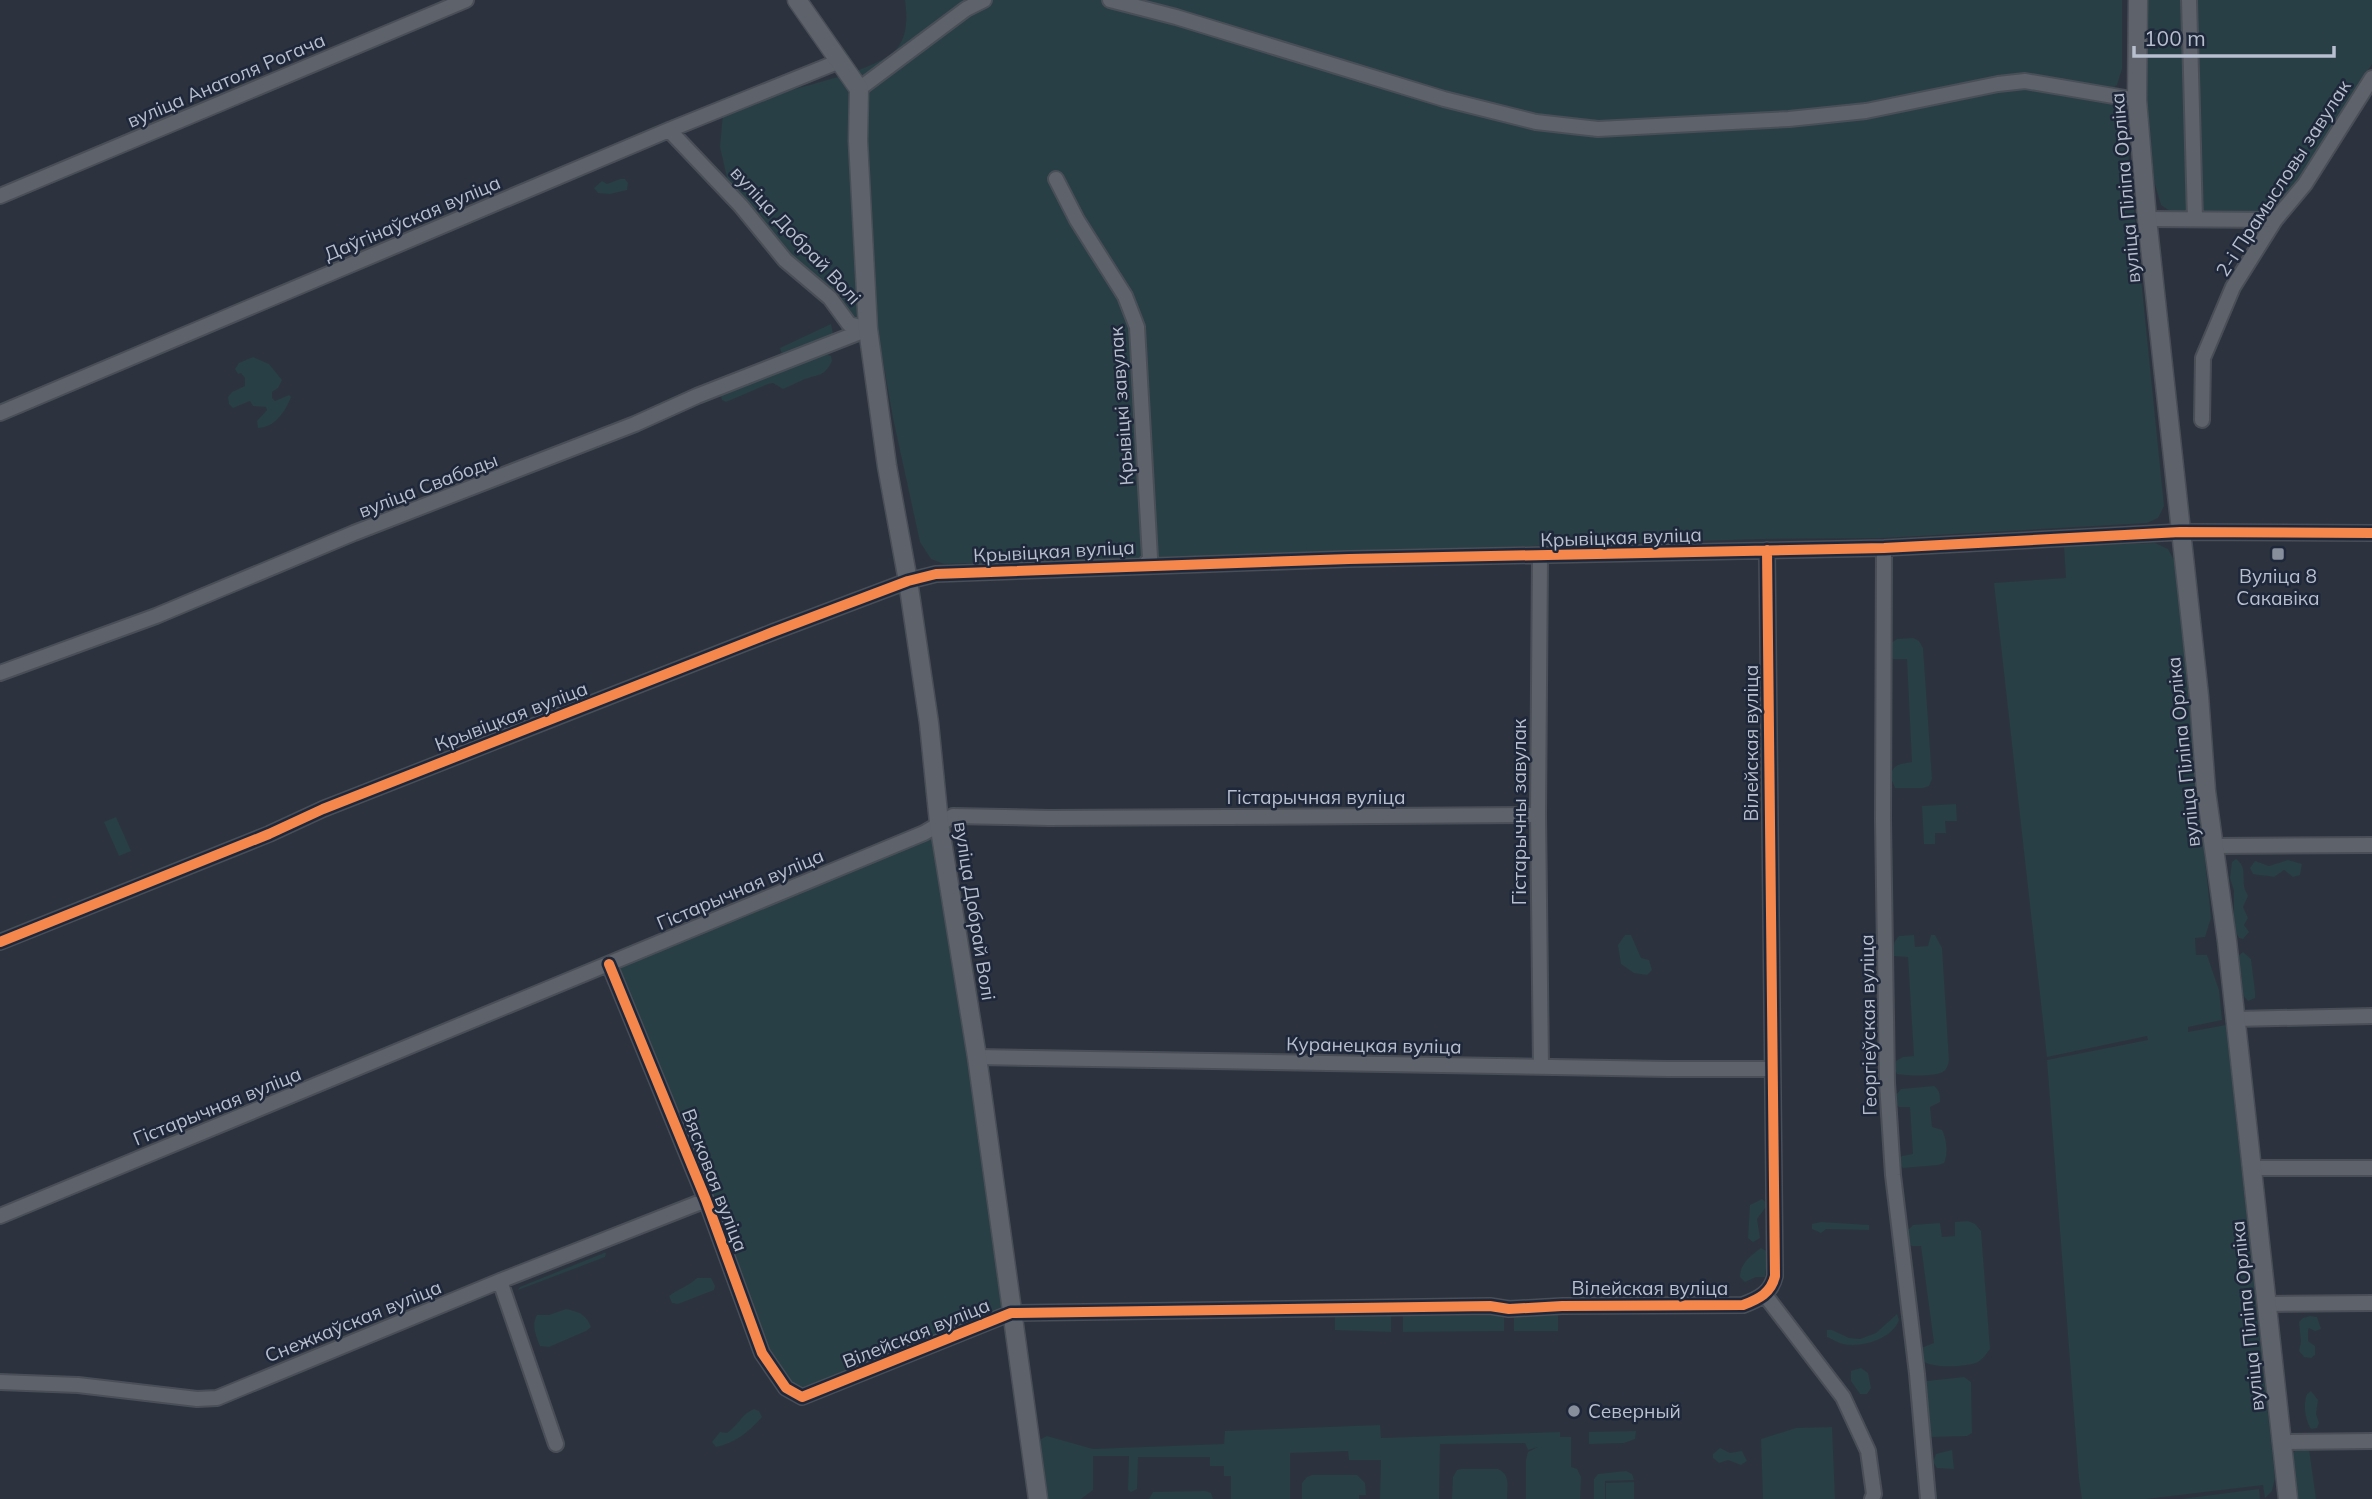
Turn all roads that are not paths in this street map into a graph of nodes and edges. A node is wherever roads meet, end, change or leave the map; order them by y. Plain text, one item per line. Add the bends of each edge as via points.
1 (466, 0) edge
2 (797, 0) edge
3 (984, 0) edge
4 (1110, 0) edge
5 (2138, 0) edge
6 (2189, 0) edge
7 (964, 5) edge
8 (839, 61) junction
9 (2372, 78) edge
10 (859, 89) junction
11 (2137, 100) junction
12 (669, 130) junction
13 (1056, 179) dead end
14 (0, 196) edge
15 (2147, 219) junction
16 (2195, 219) junction
17 (2275, 220) junction
18 (868, 329) junction
19 (0, 413) edge
20 (2202, 420) dead end
21 (2180, 532) junction
22 (2372, 533) edge
23 (1884, 548) junction
24 (1767, 550) junction
25 (1540, 556) junction
26 (1145, 565) junction
27 (908, 581) junction
28 (0, 673) edge
29 (1538, 815) junction
30 (940, 823) junction
31 (2372, 845) edge
32 (2214, 846) junction
33 (0, 942) edge
34 (609, 964) junction
35 (2372, 1016) edge
36 (2235, 1019) junction
37 (977, 1057) junction
38 (1541, 1067) junction
39 (1771, 1069) junction
40 (2251, 1168) junction
41 (2372, 1168) edge
42 (706, 1200) junction
43 (0, 1216) edge
44 (500, 1281) junction
45 (1765, 1295) junction
46 (2372, 1303) edge
47 (2266, 1304) junction
48 (1011, 1313) junction
49 (0, 1382) edge
50 (802, 1397) joint
51 (2372, 1441) edge
52 (2282, 1442) junction
53 (556, 1444) dead end
54 (1038, 1499) edge
55 (1872, 1499) edge
56 (1928, 1499) edge
57 (2288, 1499) edge

1 - 14 street, вуліца Анатоля Рогача
2 - 8 street
3 - 7 street
4 - 11 street via 1444,99 1536,122 1598,129 1866,111 2025,81
5 - 11 street, вуліца Піліпа Орліка
6 - 16 street
7 - 10 street
8 - 10 street
8 - 12 street, Даўгінаўская вуліца
9 - 17 street, 2-і Прамысловы завулак via 2305,184
10 - 18 street, вуліца Добрай Волі
11 - 15 street, вуліца Піліпа Орліка
12 - 18 street, вуліца Добрай Волі via 785,260 830,298 849,324
12 - 19 street, Даўгінаўская вуліца
13 - 26 street, Крывіцкі завулак via 1125,296 1137,327 1150,558
15 - 16 street
15 - 21 street, вуліца Піліпа Орліка
16 - 17 street
17 - 20 street, 2-і Прамысловы завулак via 2233,287 2203,358
18 - 27 street, вуліца Добрай Волі
18 - 28 street, вуліца Свабоды via 156,616
21 - 22 street
21 - 23 street, Крывіцкая вуліца
21 - 32 street, вуліца Піліпа Орліка
23 - 24 street, Крывіцкая вуліца
23 - 56 street, Георгіеўская вуліца via 1887,1083
24 - 25 street, Крывіцкая вуліца
24 - 39 street, Вілейская вуліца
25 - 26 street, Крывіцкая вуліца
25 - 29 street, Гістарычны завулак
26 - 27 street, Крывіцкая вуліца via 936,574
27 - 30 street, вуліца Добрай Волі
27 - 33 street, Крывіцкая вуліца via 323,809
29 - 30 street, Гістарычная вуліца via 953,816
29 - 38 street, Гістарычны завулак
30 - 34 street, Гістарычная вуліца
30 - 37 street, вуліца Добрай Волі
31 - 32 street
32 - 36 street, вуліца Піліпа Орліка
34 - 42 street, Вясковая вуліца
34 - 43 street, Гістарычная вуліца
35 - 36 street
36 - 40 street, вуліца Піліпа Орліка
37 - 38 street, Куранецкая вуліца
37 - 48 street, вуліца Добрай Волі
38 - 39 street, Куранецкая вуліца
39 - 45 street, Вілейская вуліца via 1775,1276
40 - 41 street
40 - 47 street, вуліца Піліпа Орліка
42 - 44 street, Снежкаўская вуліца
42 - 50 street, Вясковая вуліца via 762,1353 786,1388
44 - 49 street, Снежкаўская вуліца via 217,1398
44 - 53 street
45 - 48 street, Вілейская вуліца via 1743,1305
45 - 55 street via 1843,1397 1868,1451
46 - 47 street
47 - 52 street, вуліца Піліпа Орліка
48 - 50 street, Вілейская вуліца
48 - 54 street, вуліца Добрай Волі
51 - 52 street
52 - 57 street, вуліца Піліпа Орліка

